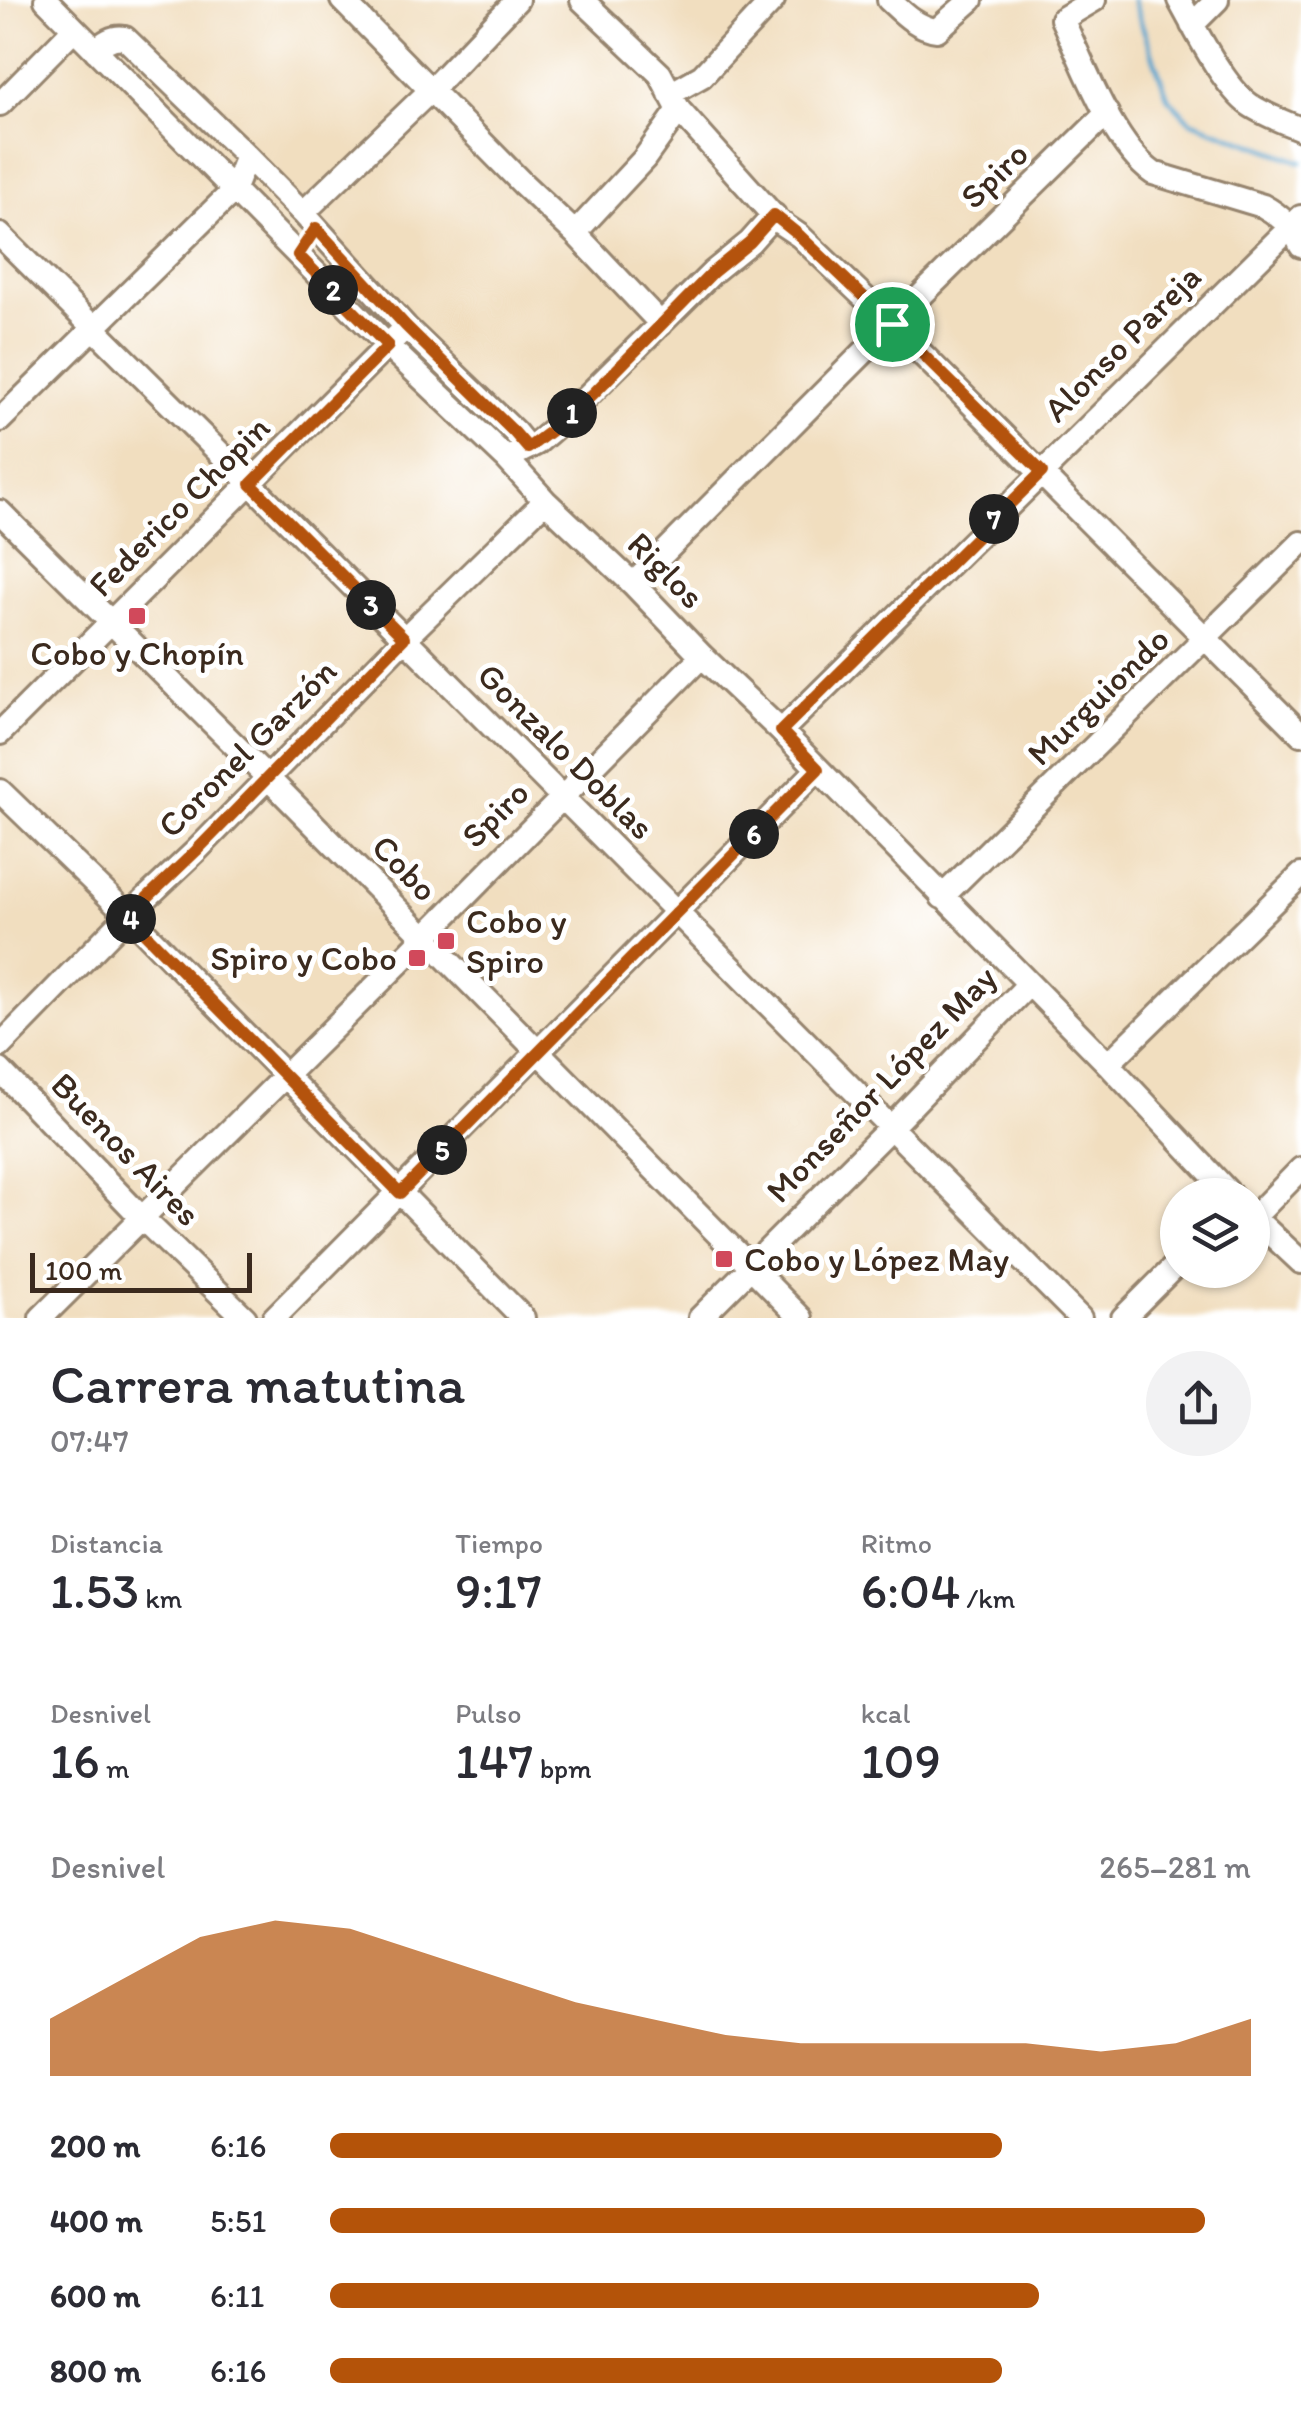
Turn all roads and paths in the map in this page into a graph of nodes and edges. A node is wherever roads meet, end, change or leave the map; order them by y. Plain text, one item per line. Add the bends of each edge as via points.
1 (342, 0) edge
2 (517, 0) edge
3 (582, 0) edge
4 (774, 0) edge
5 (889, 0) edge
6 (972, 0) edge
7 (1094, 0) edge
8 (1179, 0) edge
9 (1218, 0) edge
10 (53, 2) edge
11 (1192, 25) junction
12 (73, 30) junction
13 (96, 51) junction
14 (431, 90) junction
15 (675, 102) junction
16 (0, 104) edge
17 (1108, 113) junction
18 (1301, 129) edge
19 (248, 156) junction
20 (233, 191) junction
21 (774, 215) junction
22 (310, 221) junction
23 (1297, 230) edge
24 (575, 233) junction
25 (0, 235) edge
26 (298, 255) junction
27 (662, 324) junction
28 (892, 324) junction
29 (406, 326) junction
30 (93, 328) junction
31 (388, 346) junction
32 (0, 420) edge
33 (517, 454) junction
34 (1042, 472) junction
35 (251, 484) junction
36 (545, 501) junction
37 (0, 512) edge
38 (1301, 543) edge
39 (633, 584) junction
40 (112, 623) junction
41 (404, 638) junction
42 (1206, 639) junction
43 (702, 656) junction
44 (781, 731) junction
45 (0, 733) edge
46 (1301, 734) edge
47 (818, 769) junction
48 (267, 777) junction
49 (0, 790) edge
50 (561, 798) junction
51 (1301, 875) edge
52 (942, 898) junction
53 (677, 914) junction
54 (128, 916) junction
55 (423, 937) junction
56 (1028, 984) junction
57 (0, 1046) edge
58 (538, 1052) junction
59 (1108, 1064) junction
60 (0, 1070) edge
61 (283, 1076) junction
62 (890, 1127) junction
63 (1301, 1169) edge
64 (1215, 1178) edge
65 (400, 1193) junction
66 (1270, 1199) edge
67 (142, 1218) junction
68 (1270, 1232) edge
69 (1301, 1262) edge
70 (750, 1267) junction
71 (1160, 1281) edge
72 (42, 1318) edge
73 (245, 1318) edge
74 (274, 1318) edge
75 (523, 1318) edge
76 (700, 1318) edge
77 (801, 1318) edge
78 (1080, 1318) edge
79 (1123, 1318) edge

1 - 14 street
2 - 14 street
3 - 15 street via 660,74
4 - 15 street
5 - 6 street via 932,31
7 - 17 street via 1062,19
8 - 11 street
9 - 11 street
10 - 12 street, Riglos
11 - 18 street via 1239,95
12 - 13 street, Riglos
12 - 16 street
13 - 19 street via 126,38
13 - 20 street, Riglos
14 - 22 street
14 - 24 street
15 - 21 street
15 - 24 street via 644,158
17 - 23 street via 1120,138 1152,173 1263,206
17 - 28 street, Spiro
19 - 20 street
19 - 22 street
20 - 26 street, Riglos
20 - 30 street
21 - 27 street
21 - 28 street
22 - 26 street
22 - 29 street
23 - 34 street, Alonso Pareja
24 - 27 street
25 - 30 street, Gonzalo Doblas
26 - 31 street, Riglos
27 - 33 street via 560,424
28 - 34 street
28 - 39 street, Spiro
29 - 31 street, Federico Chopin
29 - 33 street via 514,432
30 - 32 street
30 - 35 street, Gonzalo Doblas
31 - 33 street, Riglos
31 - 35 street, Federico Chopin
33 - 36 street, Riglos
34 - 42 street
34 - 44 street, Alonso Pareja
35 - 40 street, Federico Chopin
35 - 41 street, Gonzalo Doblas
36 - 39 street, Riglos
36 - 41 street, Coronel Garzón
37 - 40 street, Cobo
38 - 42 street, Murguiondo
39 - 43 street, Riglos
40 - 45 street, Federico Chopin
40 - 48 street, Cobo
41 - 48 street, Coronel Garzón
41 - 50 street, Gonzalo Doblas
42 - 46 street
42 - 52 street, Murguiondo
43 - 44 street, Riglos
43 - 50 street, Spiro
44 - 47 street, Riglos
47 - 52 street, Riglos
47 - 53 street
48 - 54 street, Coronel Garzón
48 - 55 street, Cobo
49 - 54 street
50 - 53 street, Gonzalo Doblas
50 - 55 street, Spiro
51 - 59 street
52 - 56 street, Riglos
53 - 58 street
53 - 62 street, Gonzalo Doblas
54 - 57 street, Coronel Garzón
54 - 61 street
55 - 58 street, Cobo
55 - 61 street, Spiro
56 - 59 street, Riglos
56 - 62 street, Monseñor López May
58 - 65 street
58 - 70 street, Cobo
59 - 64 street, Riglos
60 - 67 street, Buenos Aires
61 - 65 street
61 - 67 street, Spiro
62 - 70 street, Monseñor López May
62 - 78 street, Gonzalo Doblas
63 - 66 street
65 - 74 street
65 - 75 street
67 - 72 street, Spiro
67 - 73 street, Buenos Aires
68 - 69 street
70 - 76 street, Monseñor López May
70 - 77 street, Cobo
71 - 79 street

